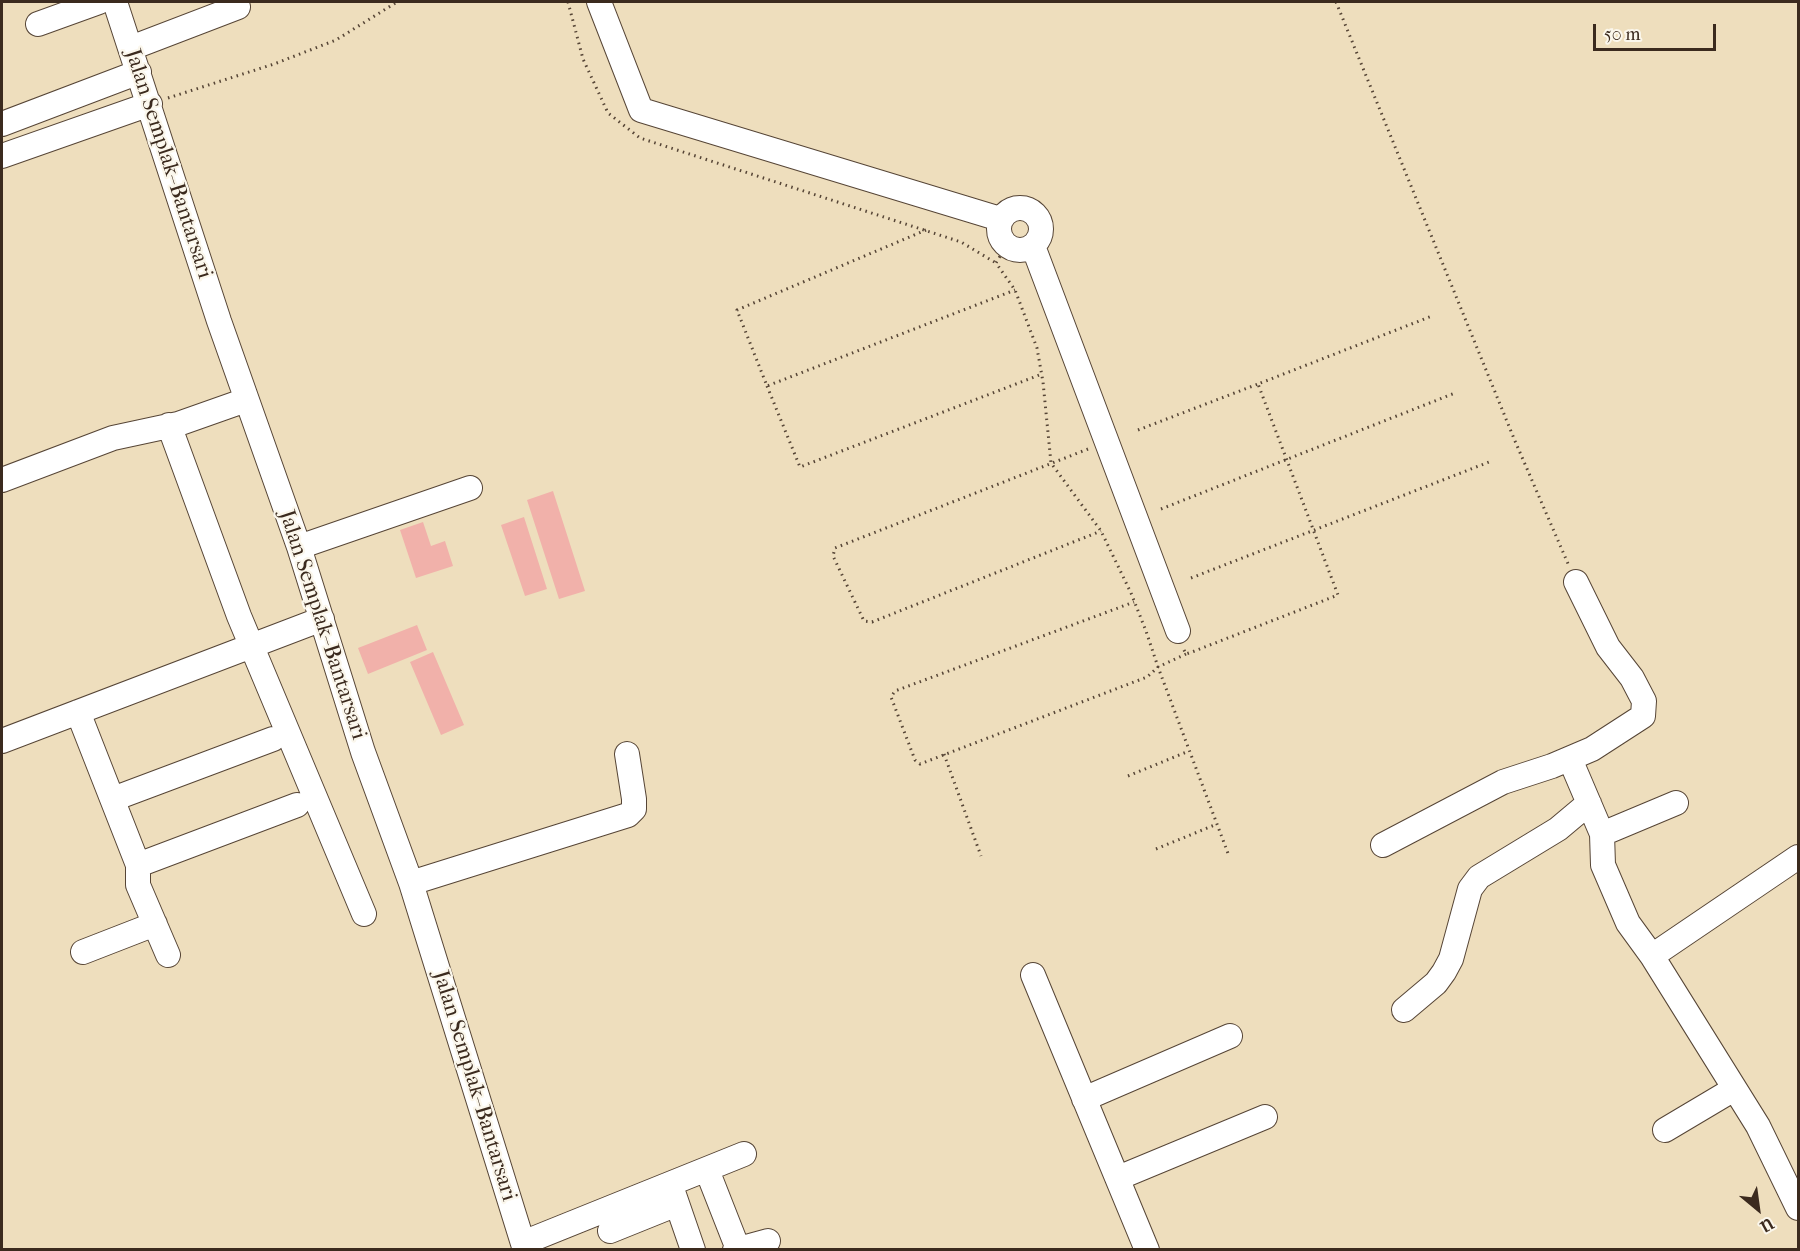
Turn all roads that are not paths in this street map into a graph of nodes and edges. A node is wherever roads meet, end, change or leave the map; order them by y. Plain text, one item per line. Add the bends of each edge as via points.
1 (99, 2) edge
2 (115, 2) edge
3 (599, 2) edge
4 (238, 7) dead end
5 (38, 24) dead end
6 (131, 48) junction
7 (139, 72) junction
8 (150, 104) junction
9 (2, 124) edge
10 (2, 156) edge
11 (1000, 219) junction
12 (1033, 246) junction
13 (246, 400) junction
14 (169, 425) junction
15 (2, 480) edge
16 (470, 488) dead end
17 (299, 547) junction
18 (1576, 582) road end
19 (322, 619) junction
20 (1178, 631) road end
21 (251, 646) junction
22 (78, 712) junction
23 (273, 739) dead end
24 (2, 741) edge
25 (627, 754) dead end
26 (1570, 759) junction
27 (113, 800) junction
28 (1589, 803) junction
29 (1676, 803) dead end
30 (297, 805) dead end
31 (1602, 834) junction
32 (1383, 845) dead end
33 (1798, 857) edge
34 (138, 865) junction
35 (411, 883) junction
36 (364, 914) dead end
37 (155, 924) junction
38 (83, 952) dead end
39 (168, 955) dead end
40 (1652, 956) junction
41 (1033, 975) dead end
42 (1404, 1010) dead end
43 (1230, 1036) dead end
44 (1734, 1089) junction
45 (1084, 1099) junction
46 (1265, 1117) dead end
47 (1665, 1130) dead end
48 (744, 1154) dead end
49 (707, 1170) junction
50 (1118, 1178) junction
51 (674, 1195) junction
52 (1798, 1208) edge
53 (610, 1231) edge
54 (768, 1241) dead end
55 (524, 1246) edge
56 (736, 1249) edge
57 (693, 1250) edge
58 (1147, 1250) edge

1 - 5 street
2 - 6 street, Jalan Semplak–Bantarsari
3 - 11 street via 641,110
4 - 6 street
6 - 7 street, Jalan Semplak–Bantarsari
7 - 8 street, Jalan Semplak–Bantarsari
7 - 9 street
8 - 10 street
8 - 13 street, Jalan Semplak–Bantarsari
11 - 12 street via 998,233 1006,246 1019,251
11 - 12 street via 1011,208 1027,207 1039,218 1042,233
12 - 20 street
13 - 14 street
13 - 17 street, Jalan Semplak–Bantarsari
14 - 15 street via 113,438
14 - 21 street
16 - 17 street
17 - 19 street, Jalan Semplak–Bantarsari
18 - 26 street via 1608,647 1644,701 1643,716 1636,722
19 - 21 street
19 - 35 street, Jalan Semplak–Bantarsari via 363,752
21 - 22 street
21 - 36 street
22 - 24 street
22 - 27 street
23 - 27 street
25 - 35 street via 634,799 634,809 628,815
26 - 28 street
26 - 32 street via 1503,782
27 - 34 street
28 - 31 street
28 - 42 street via 1558,829 1479,877 1470,889 1444,972
29 - 31 street
30 - 34 street
31 - 40 street via 1603,865 1608,880 1628,923
33 - 40 street
34 - 37 street via 138,885
35 - 55 street, Jalan Semplak–Bantarsari
37 - 38 street
37 - 39 street
40 - 44 street
41 - 45 street
43 - 45 street
44 - 47 street
44 - 52 street via 1758,1126
45 - 50 street
46 - 50 street
48 - 49 street
49 - 51 street
49 - 56 street
50 - 58 street
51 - 53 street
51 - 57 street
53 - 55 street
54 - 56 street

